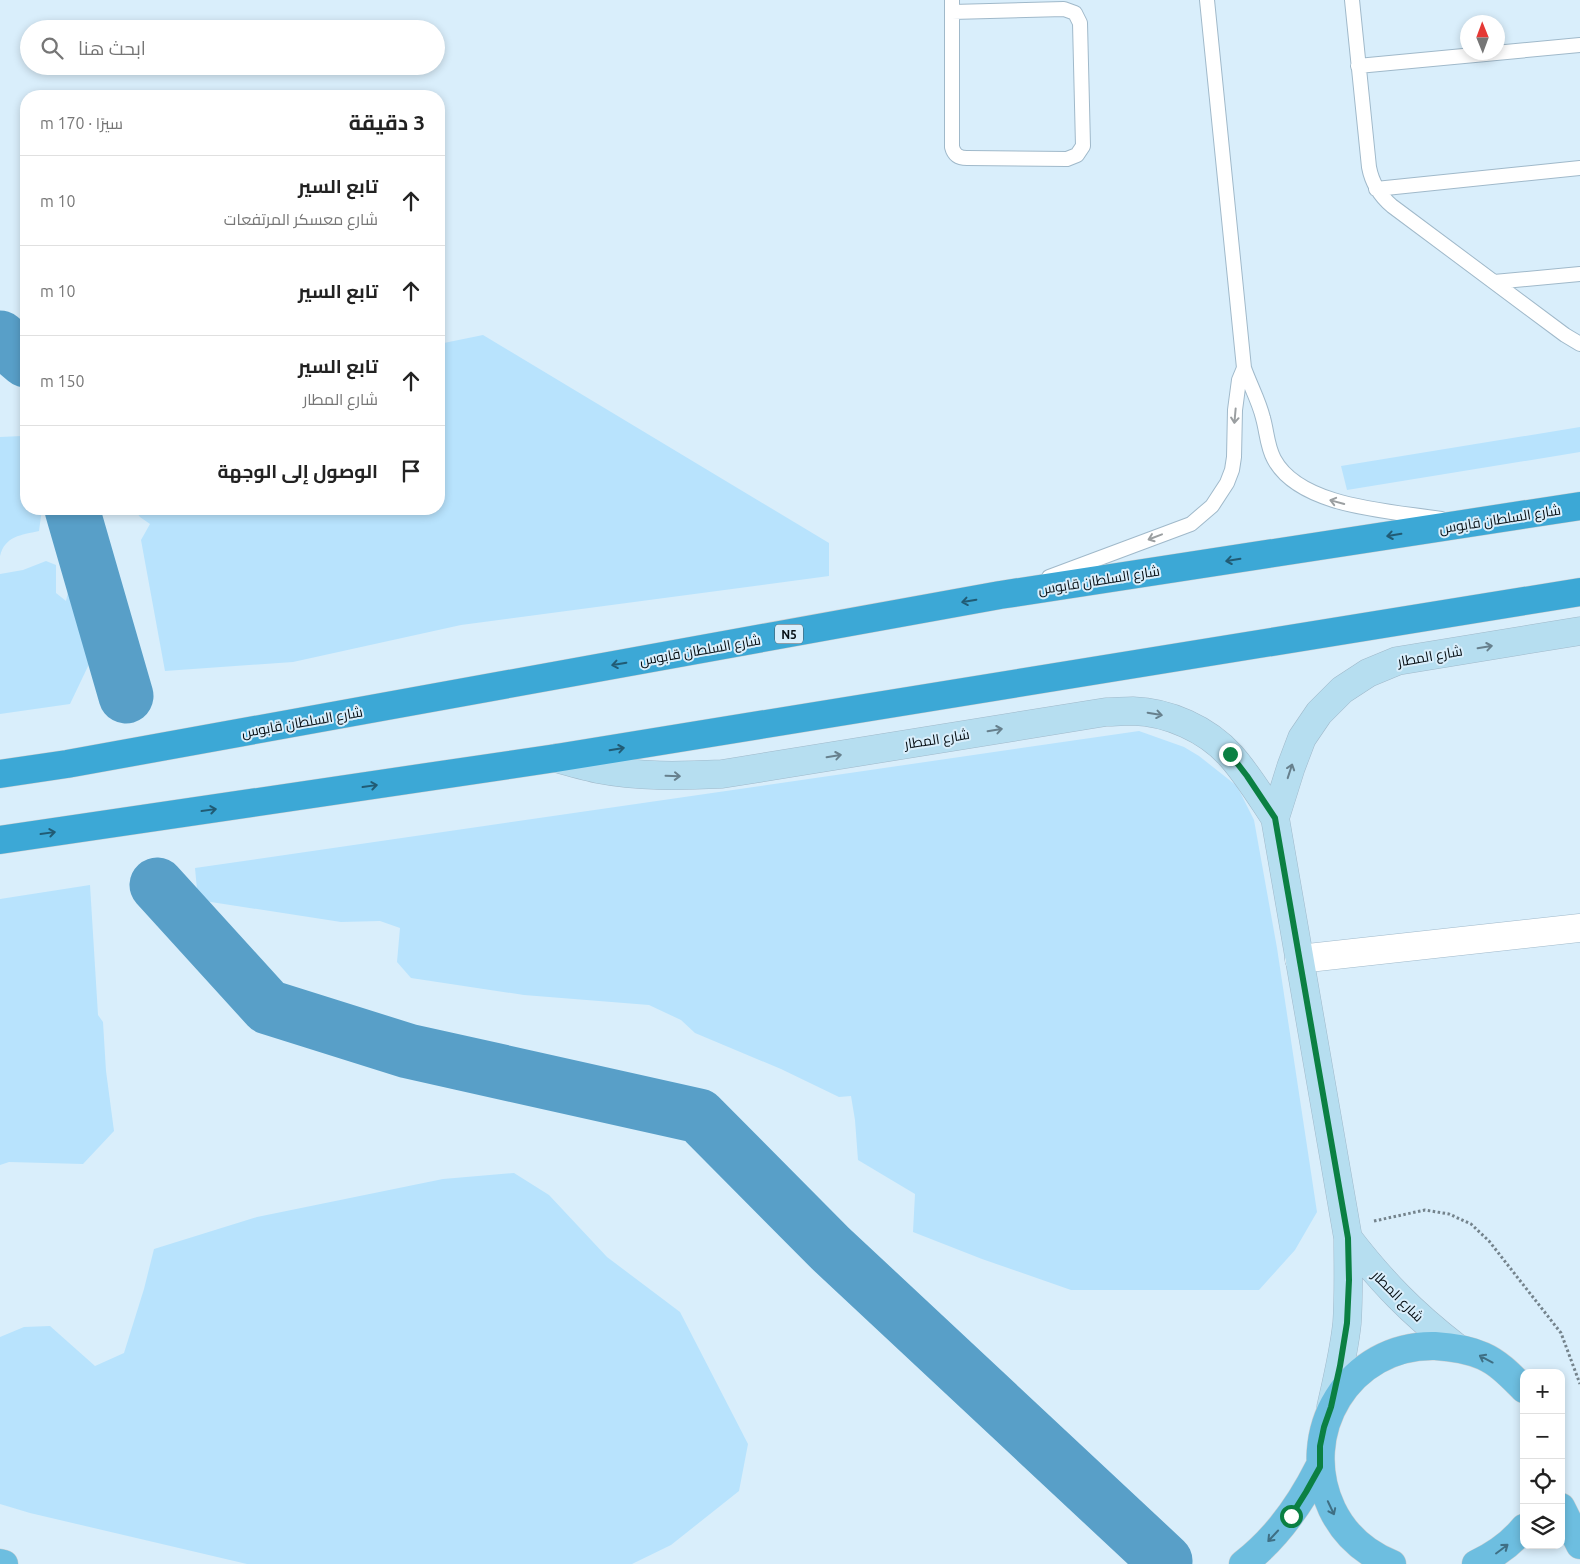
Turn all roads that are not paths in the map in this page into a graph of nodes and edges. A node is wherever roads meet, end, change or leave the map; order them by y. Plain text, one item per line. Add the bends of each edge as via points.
1 (1207, 0) edge
2 (1352, 0) edge
3 (952, 6) edge
4 (1580, 45) edge
5 (1358, 66) junction
6 (1580, 168) edge
7 (1376, 189) junction
8 (1580, 274) edge
9 (1494, 282) junction
10 (1580, 344) edge
11 (1244, 368) junction
12 (1580, 506) edge
13 (1472, 523) junction
14 (1580, 592) edge
15 (1000, 596) junction
16 (1580, 631) edge
17 (556, 758) junction
18 (0, 774) edge
19 (1275, 818) junction
20 (0, 840) edge
21 (1580, 928) edge
22 (1300, 959) junction
23 (1347, 1232) junction
24 (1456, 1347) junction
25 (1520, 1385) edge
26 (1331, 1407) junction
27 (1320, 1467) junction
28 (1565, 1515) edge
29 (1520, 1533) edge
30 (1580, 1545) edge
31 (0, 1563) edge
32 (4, 1564) edge
33 (1243, 1564) edge
34 (1392, 1564) edge
35 (1476, 1564) edge

1 - 11 lane
2 - 5 lane
3 - 3 lane via 952,146 957,156 1067,158 1078,155 1083,146 1080,23 1075,13 1064,9
4 - 5 lane
5 - 7 lane via 1369,167
6 - 7 lane
7 - 9 lane via 1392,206
8 - 9 lane
9 - 10 lane
13 -> 11 lane via 1339,503 1298,483 1274,460 1263,418
11 -> 15 lane via 1235,410 1232,470 1220,496 1202,516 1191,524
12 - 13 highway, شارع السلطان قابوس / N5
13 -> 15 highway, شارع السلطان قابوس / N5
17 -> 14 highway
15 -> 18 highway, شارع السلطان قابوس / N5
19 -> 16 main road, شارع المطار via 1302,738 1330,701 1368,673 1397,661
17 -> 19 main road, شارع المطار via 638,775 722,774 1096,714 1134,711 1160,714 1210,736 1230,754
20 -> 17 highway
19 - 22 main road, شارع المطار
21 - 22 street
22 - 23 main road, شارع المطار
23 - 24 main road, شارع المطار via 1371,1268 1397,1297
23 - 26 main road, شارع المطار via 1347,1323
25 -> 24 main road via 1507,1371 1483,1356
24 - 26 main road via 1419,1346 1383,1356 1353,1378
26 - 27 main road via 1321,1440
27 -> 33 main road via 1291,1516
27 -> 34 main road via 1325,1494 1337,1520 1355,1542
28 - 30 main road
35 -> 29 main road via 1493,1556
31 - 32 main road

